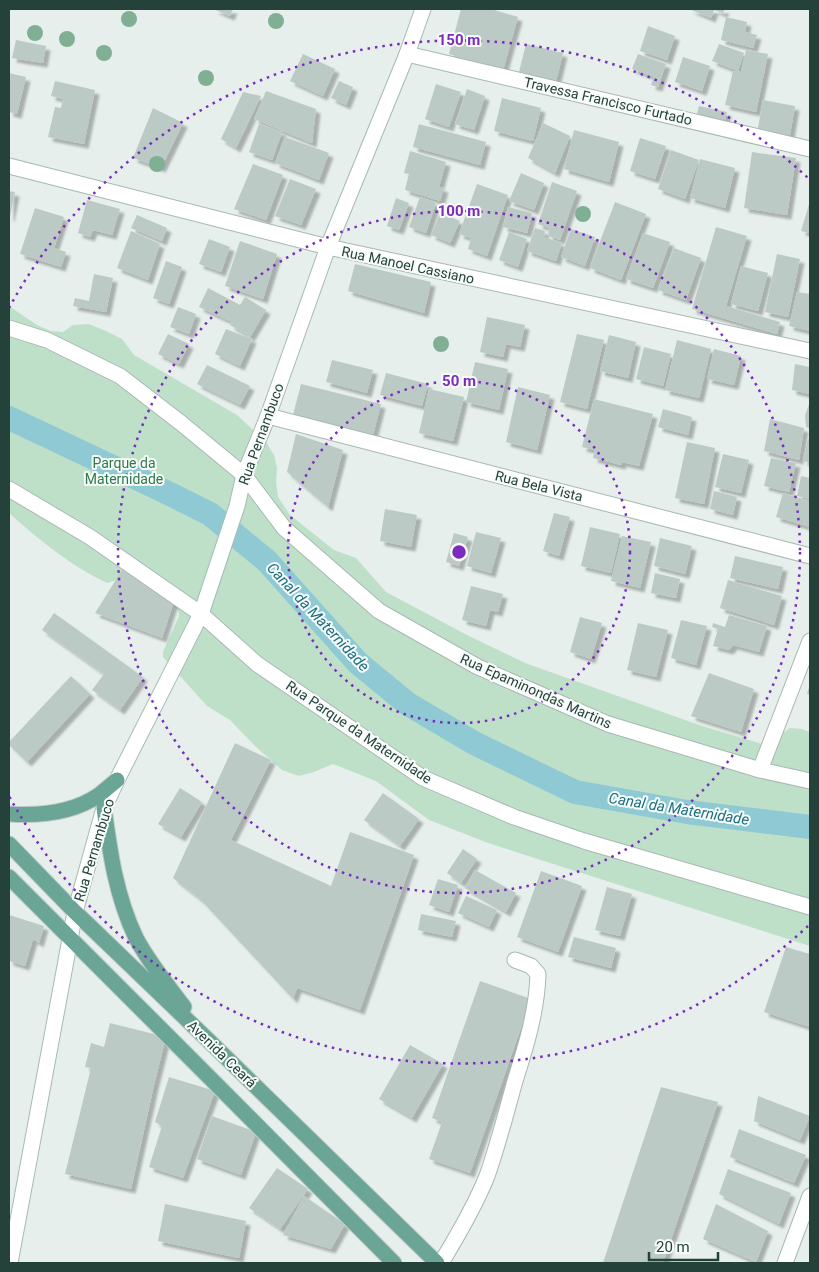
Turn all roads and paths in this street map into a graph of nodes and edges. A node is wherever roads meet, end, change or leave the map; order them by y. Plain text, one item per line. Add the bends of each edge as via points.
1 (423, 9) edge
2 (407, 54) junction
3 (810, 149) edge
4 (9, 166) edge
5 (328, 248) junction
6 (9, 328) edge
7 (810, 351) edge
8 (268, 416) junction
9 (244, 475) junction
10 (9, 489) edge
11 (810, 556) edge
12 (201, 614) junction
13 (810, 641) edge
14 (760, 770) junction
15 (117, 780) junction
16 (810, 781) edge
17 (104, 808) junction
18 (9, 814) edge
19 (9, 844) edge
20 (9, 877) edge
21 (810, 907) edge
22 (75, 912) junction
23 (70, 939) junction
24 (515, 960) dead end
25 (207, 1039) junction
26 (810, 1196) edge
27 (10, 1263) edge
28 (394, 1263) edge
29 (437, 1263) edge
30 (442, 1263) edge
31 (785, 1263) edge

1 - 2 street, Rua Pernambuco
2 - 3 street, Travessa Francisco Furtado
2 - 5 street, Rua Pernambuco
4 - 5 street, Rua Manoel Cassiano
5 - 7 street, Rua Manoel Cassiano
5 - 8 street, Rua Pernambuco
6 - 9 street, Rua Epaminondas Martins via 47,340 120,376
8 - 9 street, Rua Pernambuco
8 - 11 street, Rua Bela Vista
9 - 12 street, Rua Pernambuco via 238,506
9 - 14 street, Rua Epaminondas Martins via 284,528 388,616 478,667 608,724
10 - 12 street, Rua Parque da Maternidade via 90,537
12 - 15 street, Rua Pernambuco
12 - 21 street, Rua Parque da Maternidade via 257,664 424,778 514,817 584,841
13 - 14 street
14 - 16 street, Rua Epaminondas Martins
15 - 17 street, Rua Pernambuco
15 - 18 main road via 98,796 75,808 31,815
17 - 22 street, Rua Pernambuco
17 - 25 main road via 112,866 137,938
19 - 22 main road, Avenida Ceará
20 - 23 main road, Avenida Ceará
22 - 23 street, Rua Pernambuco
22 - 25 main road, Avenida Ceará
23 - 27 street
23 - 28 main road, Avenida Ceará
24 - 30 street via 531,966 538,974 528,1037 486,1177 474,1206
25 - 29 main road, Avenida Ceará
26 - 31 street

